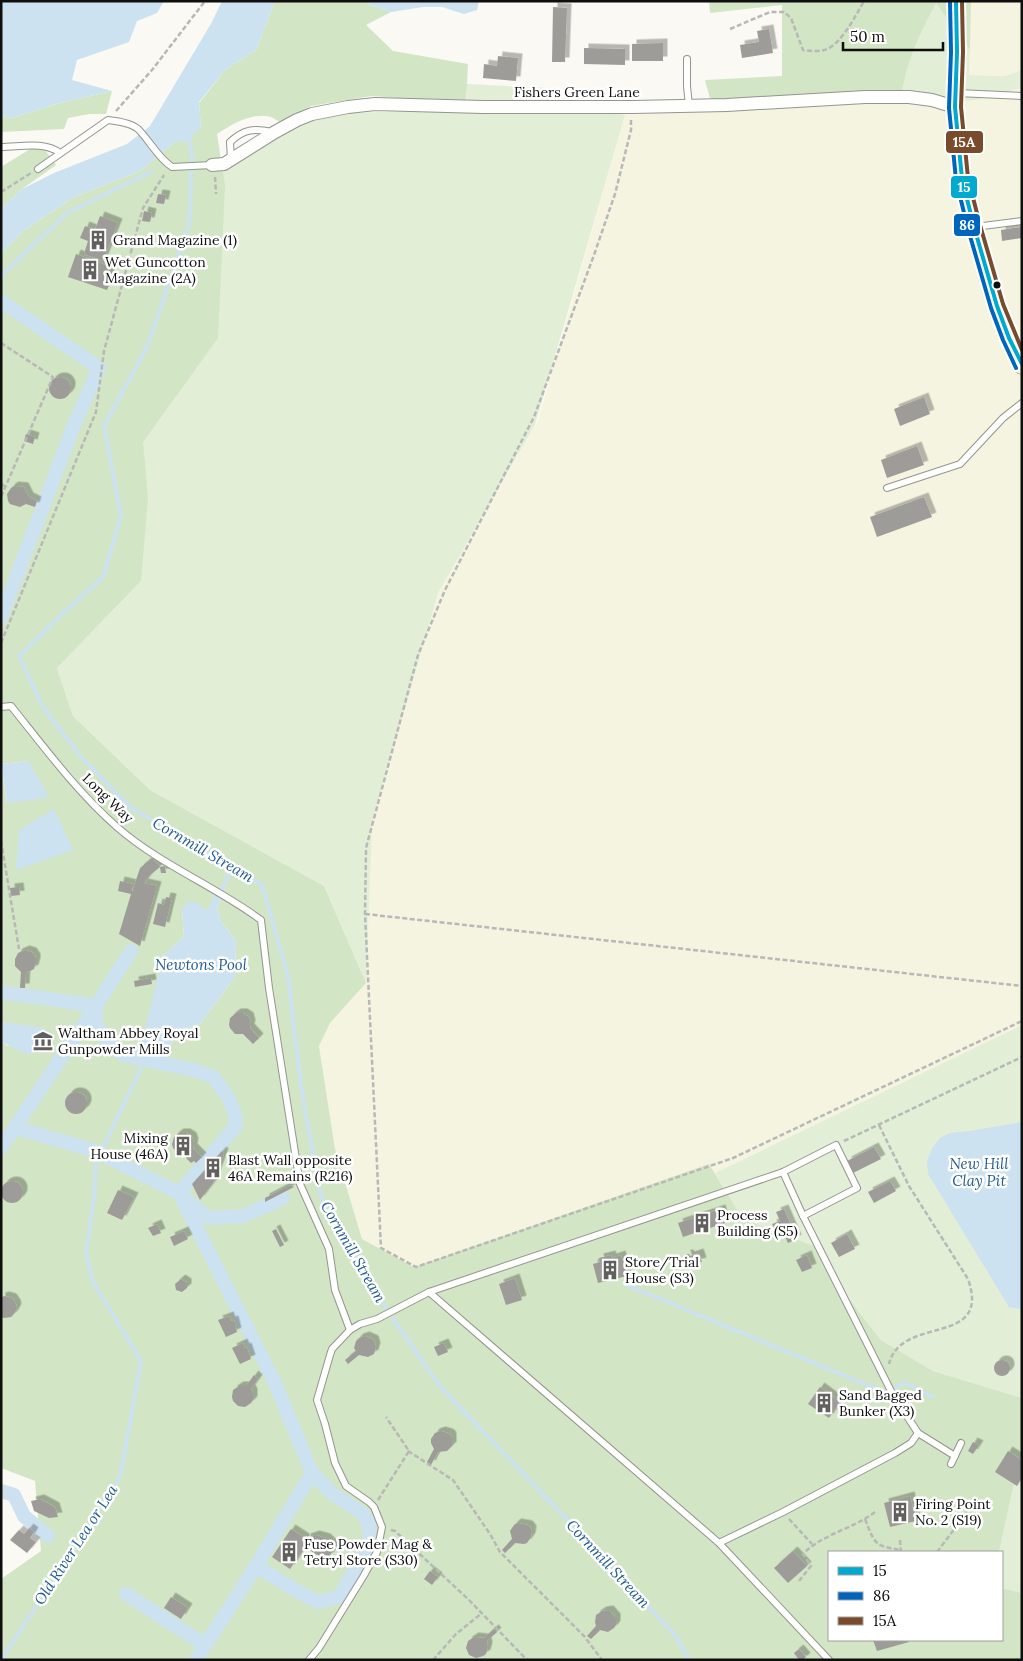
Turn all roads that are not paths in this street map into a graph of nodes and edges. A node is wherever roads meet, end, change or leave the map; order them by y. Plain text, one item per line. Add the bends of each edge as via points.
1 (956, 1) edge
2 (687, 59) dead end
3 (1022, 96) edge
4 (955, 100) junction
5 (690, 106) junction
6 (275, 132) junction
7 (1, 147) edge
8 (60, 153) junction
9 (232, 160) junction
10 (214, 165) joint
11 (38, 169) road end
12 (1022, 221) edge
13 (974, 227) junction
14 (1022, 365) edge
15 (1022, 402) edge
16 (887, 488) dead end
17 (1, 708) edge
18 (783, 1172) junction
19 (803, 1216) junction
20 (429, 1292) junction
21 (350, 1330) junction
22 (918, 1432) junction
23 (961, 1443) dead end
24 (955, 1456) junction
25 (951, 1464) dead end
26 (719, 1543) junction
27 (309, 1660) edge
28 (829, 1660) edge

1 - 4 main road
2 - 5 lane
3 - 4 lane
4 - 5 street, Fishers Green Lane via 865,97
4 - 13 main road via 962,179
5 - 6 street, Fishers Green Lane via 375,104 312,114
6 - 9 street, Fishers Green Lane
6 - 9 lane via 260,129 238,134 230,142
7 - 8 lane via 44,146
8 - 10 lane via 108,120 138,129 172,167
8 - 11 lane
9 - 10 street, Fishers Green Lane
12 - 13 lane
13 - 14 main road via 997,306
15 - 16 lane via 960,464
17 - 21 lane, Long Way via 11,706 75,784 117,827 158,857 237,902 261,920 300,1184 328,1249 335,1290
18 - 19 lane
18 - 19 lane via 836,1145 857,1188
18 - 20 lane
19 - 22 lane via 888,1386
20 - 21 lane
20 - 26 lane
21 - 27 lane via 332,1349 317,1400 340,1478 374,1507 382,1527 377,1552
22 - 24 lane
22 - 26 lane via 911,1443 895,1453
23 - 24 lane
24 - 25 lane
26 - 28 lane

